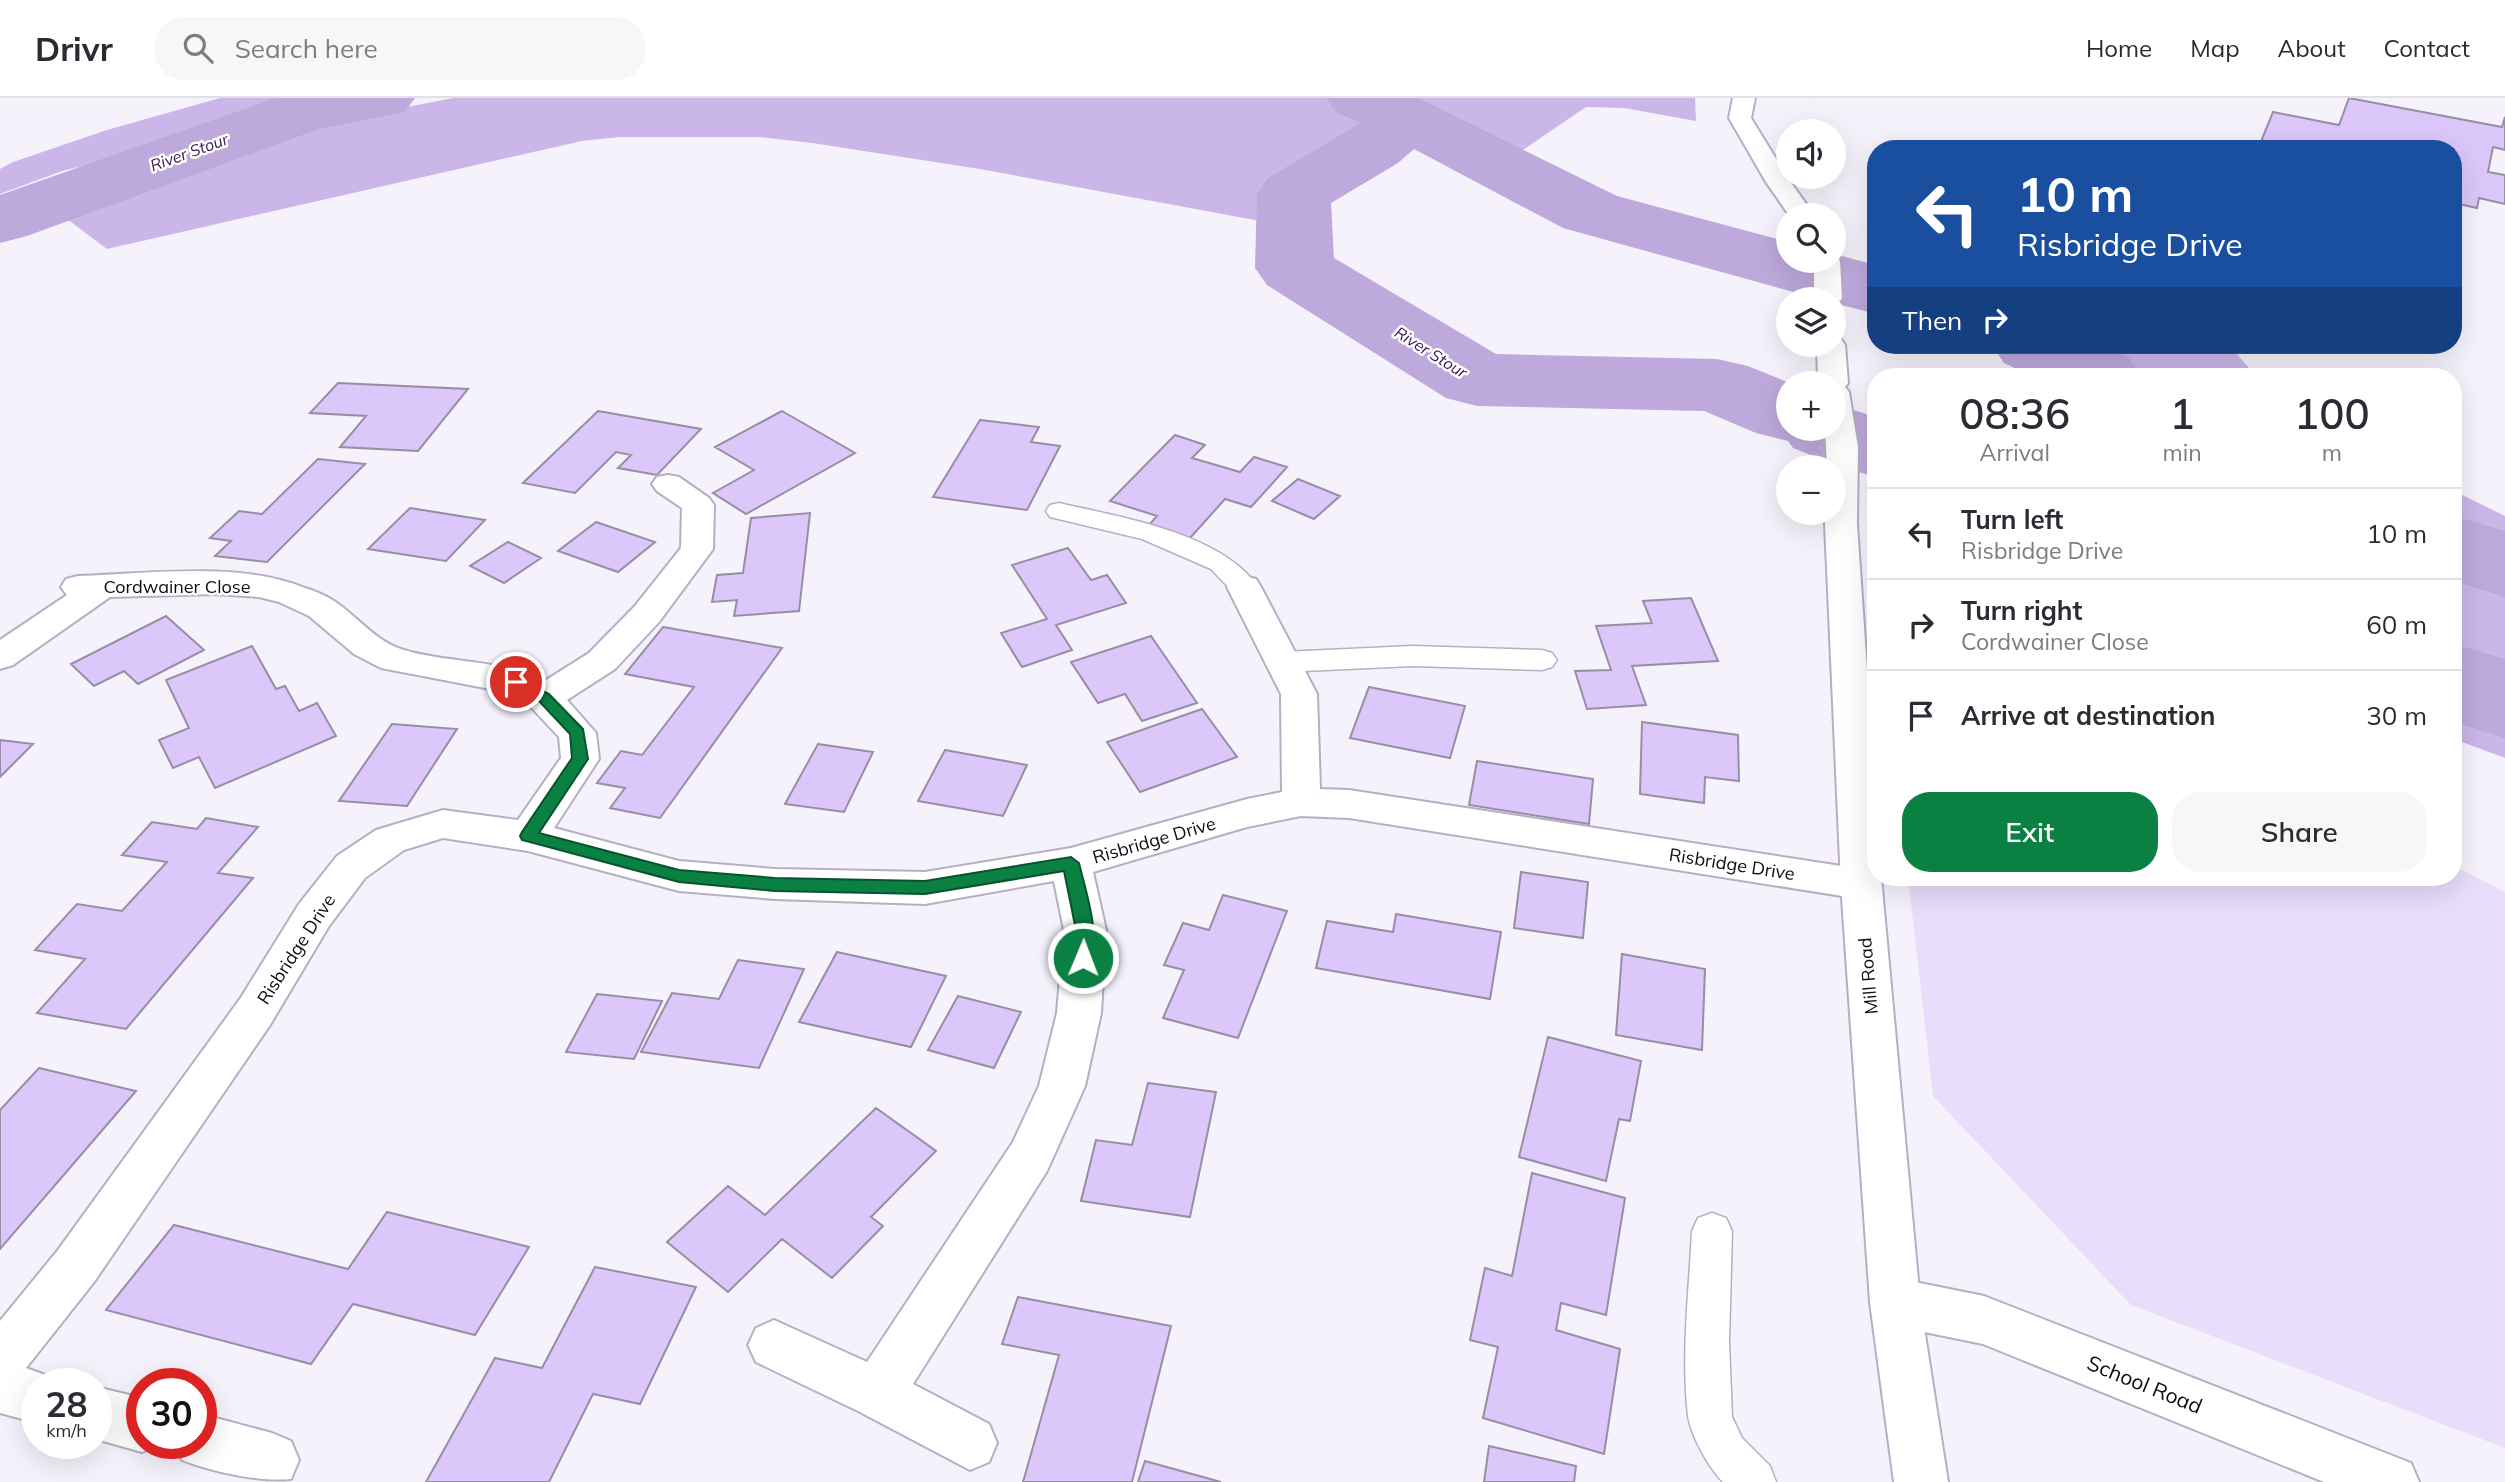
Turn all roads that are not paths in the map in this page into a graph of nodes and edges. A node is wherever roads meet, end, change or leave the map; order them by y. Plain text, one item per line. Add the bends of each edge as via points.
1 (1744, 98) edge
2 (1793, 203) edge
3 (1842, 441) edge
4 (668, 484) dead end
5 (1059, 511) dead end
6 (1244, 587) joint
7 (0, 657) edge
8 (1542, 660) dead end
9 (1283, 662) junction
10 (544, 698) junction
11 (1301, 802) junction
12 (528, 836) junction
13 (1071, 863) junction
14 (1861, 884) junction
15 (1713, 1231) dead end
16 (1895, 1302) junction
17 (774, 1345) dead end
18 (0, 1361) edge
19 (0, 1387) edge
20 (21, 1393) edge
21 (877, 1393) junction
22 (970, 1443) dead end
23 (217, 1445) edge
24 (272, 1460) dead end
25 (1754, 1482) edge
26 (1921, 1482) edge
27 (2392, 1482) edge

1 - 2 street via 1740,118
3 - 14 street, Mill Road via 1841,509
4 - 10 street via 698,505 697,549 647,614 602,661
5 - 6 lane via 1151,533 1222,562
6 - 9 street
7 - 10 street, Cordwainer Close via 90,586 259,586 321,608 366,646 394,660 516,682
8 - 9 lane via 1413,656
9 - 11 street via 1299,694
10 - 12 street, Cordwainer Close via 577,733 580,759
11 - 13 street, Risbridge Drive
11 - 14 street, Risbridge Drive via 1349,804
12 - 13 street, Risbridge Drive via 679,876 775,884 925,888
12 - 18 street, Risbridge Drive via 443,824 390,840 351,867 92,1244
13 - 21 street via 1085,930 1079,1013 1062,1086 1030,1156
14 - 16 street, Mill Road
15 - 25 lane via 1710,1418 1726,1454
16 - 26 street, Mill Road
16 - 27 street, School Road via 1984,1320
17 - 21 street
19 - 20 street
21 - 22 street
23 - 24 street

